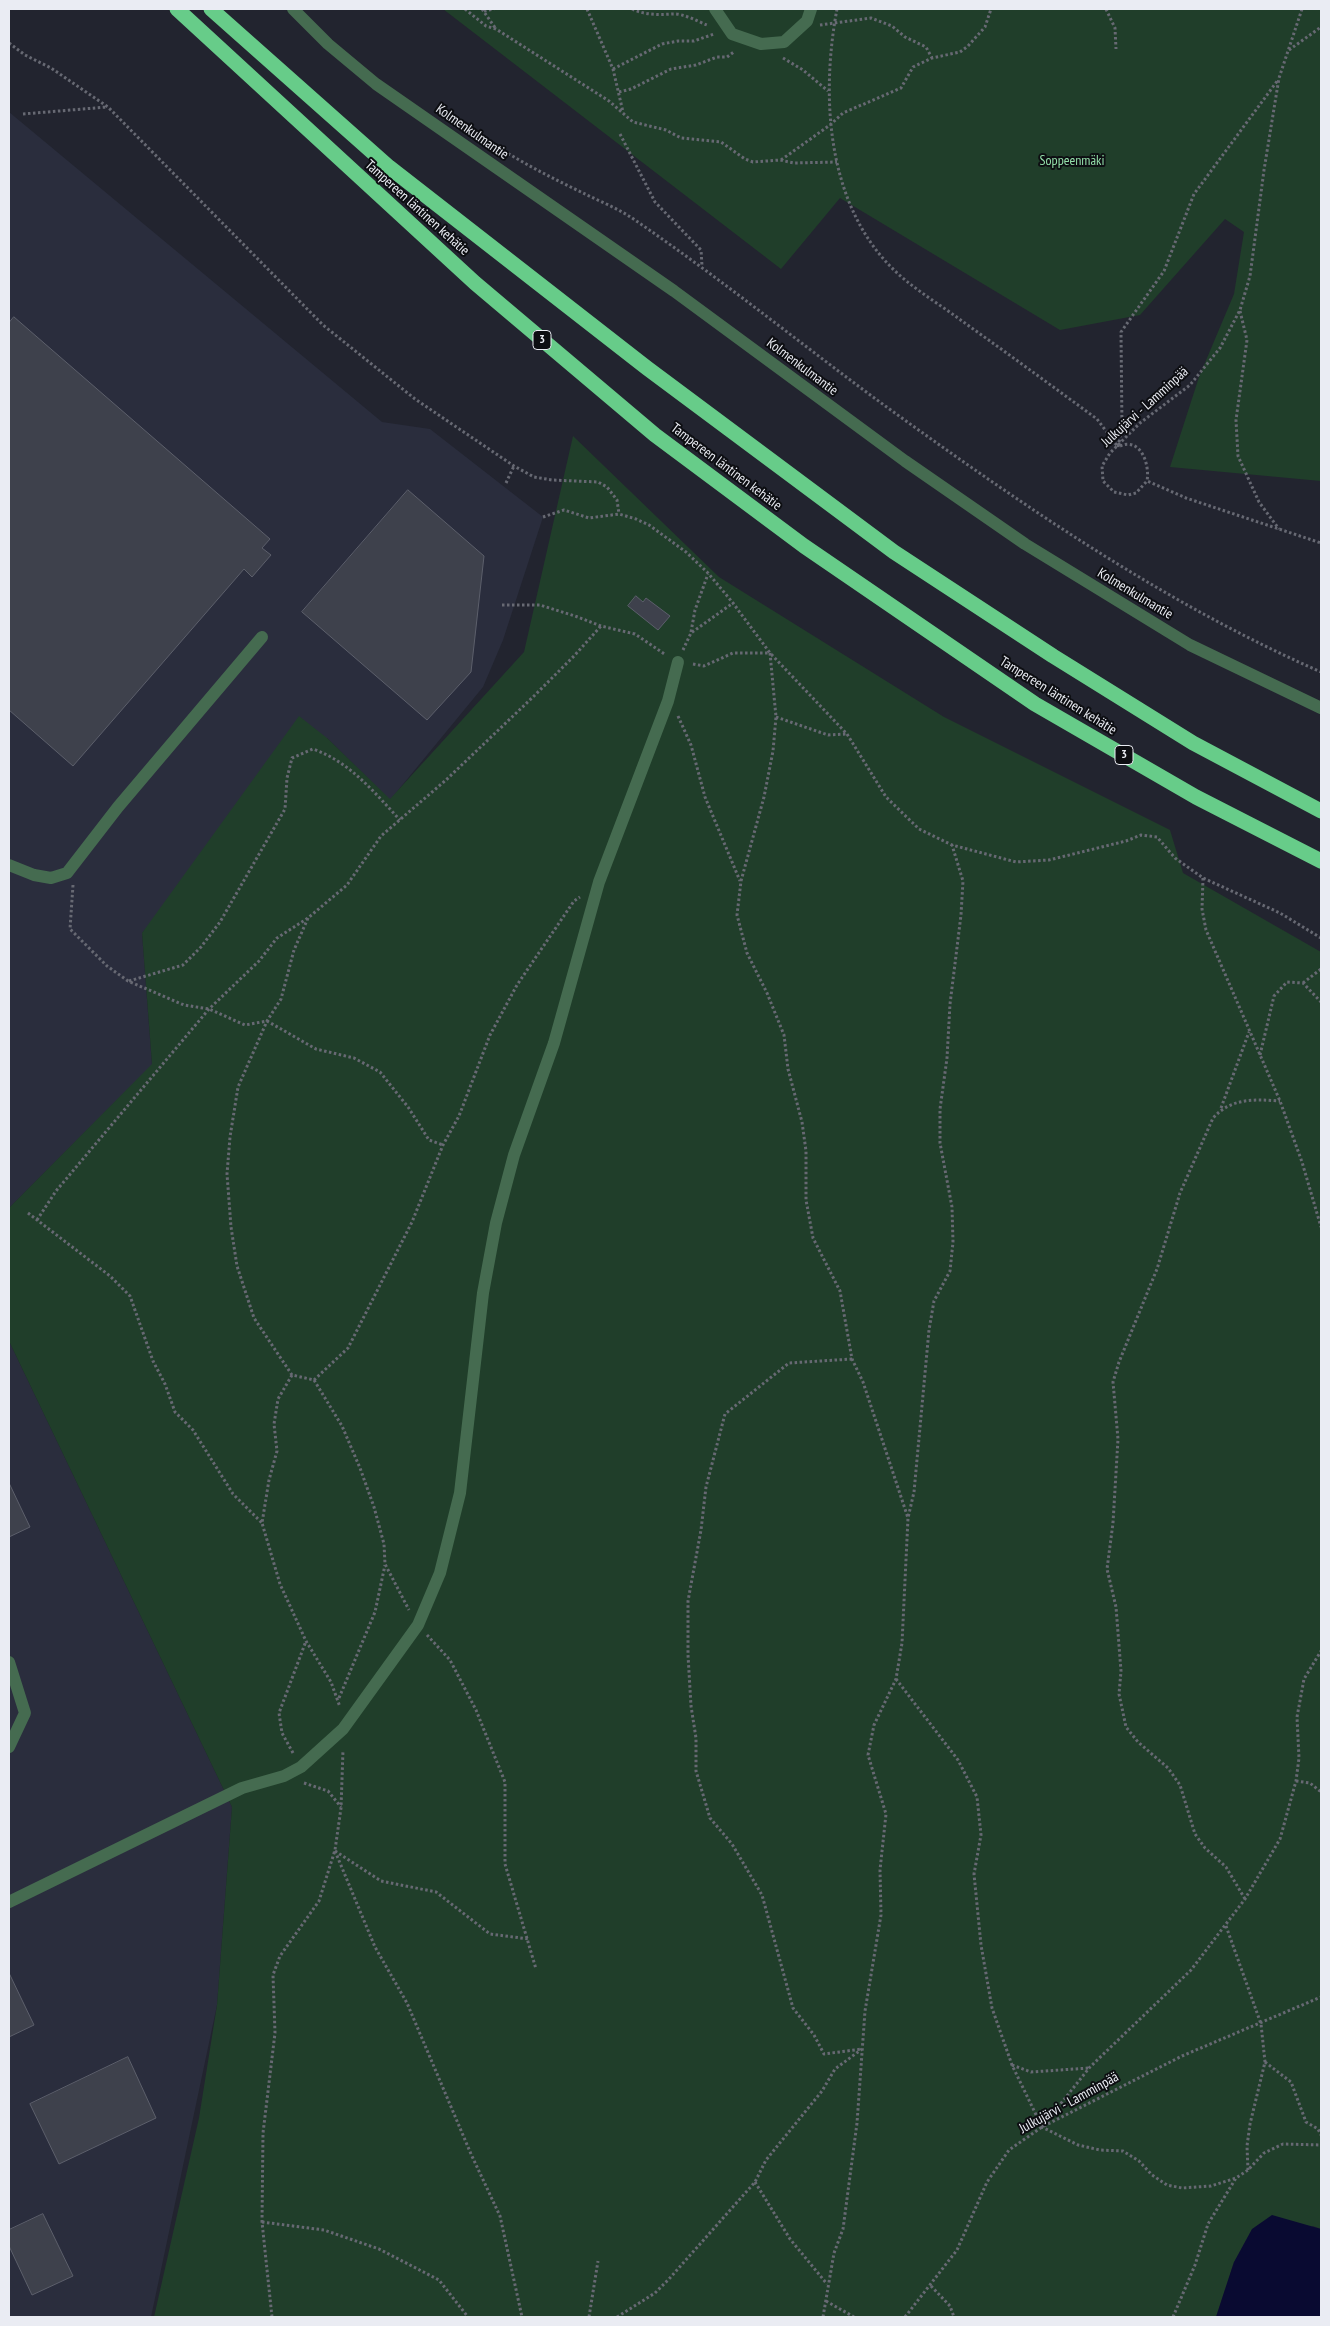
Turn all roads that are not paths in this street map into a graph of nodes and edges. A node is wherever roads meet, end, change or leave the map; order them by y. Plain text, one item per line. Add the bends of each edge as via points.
1 (178, 9) edge
2 (211, 9) edge
3 (292, 9) edge
4 (715, 9) edge
5 (812, 9) edge
6 (262, 636) dead end
7 (678, 662) road end
8 (1321, 708) edge
9 (1321, 811) edge
10 (1321, 861) edge
11 (9, 865) edge
12 (9, 1662) edge
13 (9, 1747) edge
14 (9, 1902) edge

1 - 10 highway, Tampereen läntinen kehätie / 3 via 475,283 655,435 788,534 1035,704 1196,797
2 - 9 highway, Tampereen läntinen kehätie via 389,167 647,368 894,552 1193,743
3 - 8 street, Kolmenkulmantie via 376,84 674,291 905,461 1025,544 1190,645
4 - 5 street via 733,35 761,44 784,42 807,21
6 - 11 street via 67,873 51,878 34,876
7 - 14 street via 668,701 599,882 554,1043 514,1155 496,1223 482,1302 460,1493 440,1573 418,1625 343,1729 301,1767 284,1776 242,1788
12 - 13 street via 25,1713

